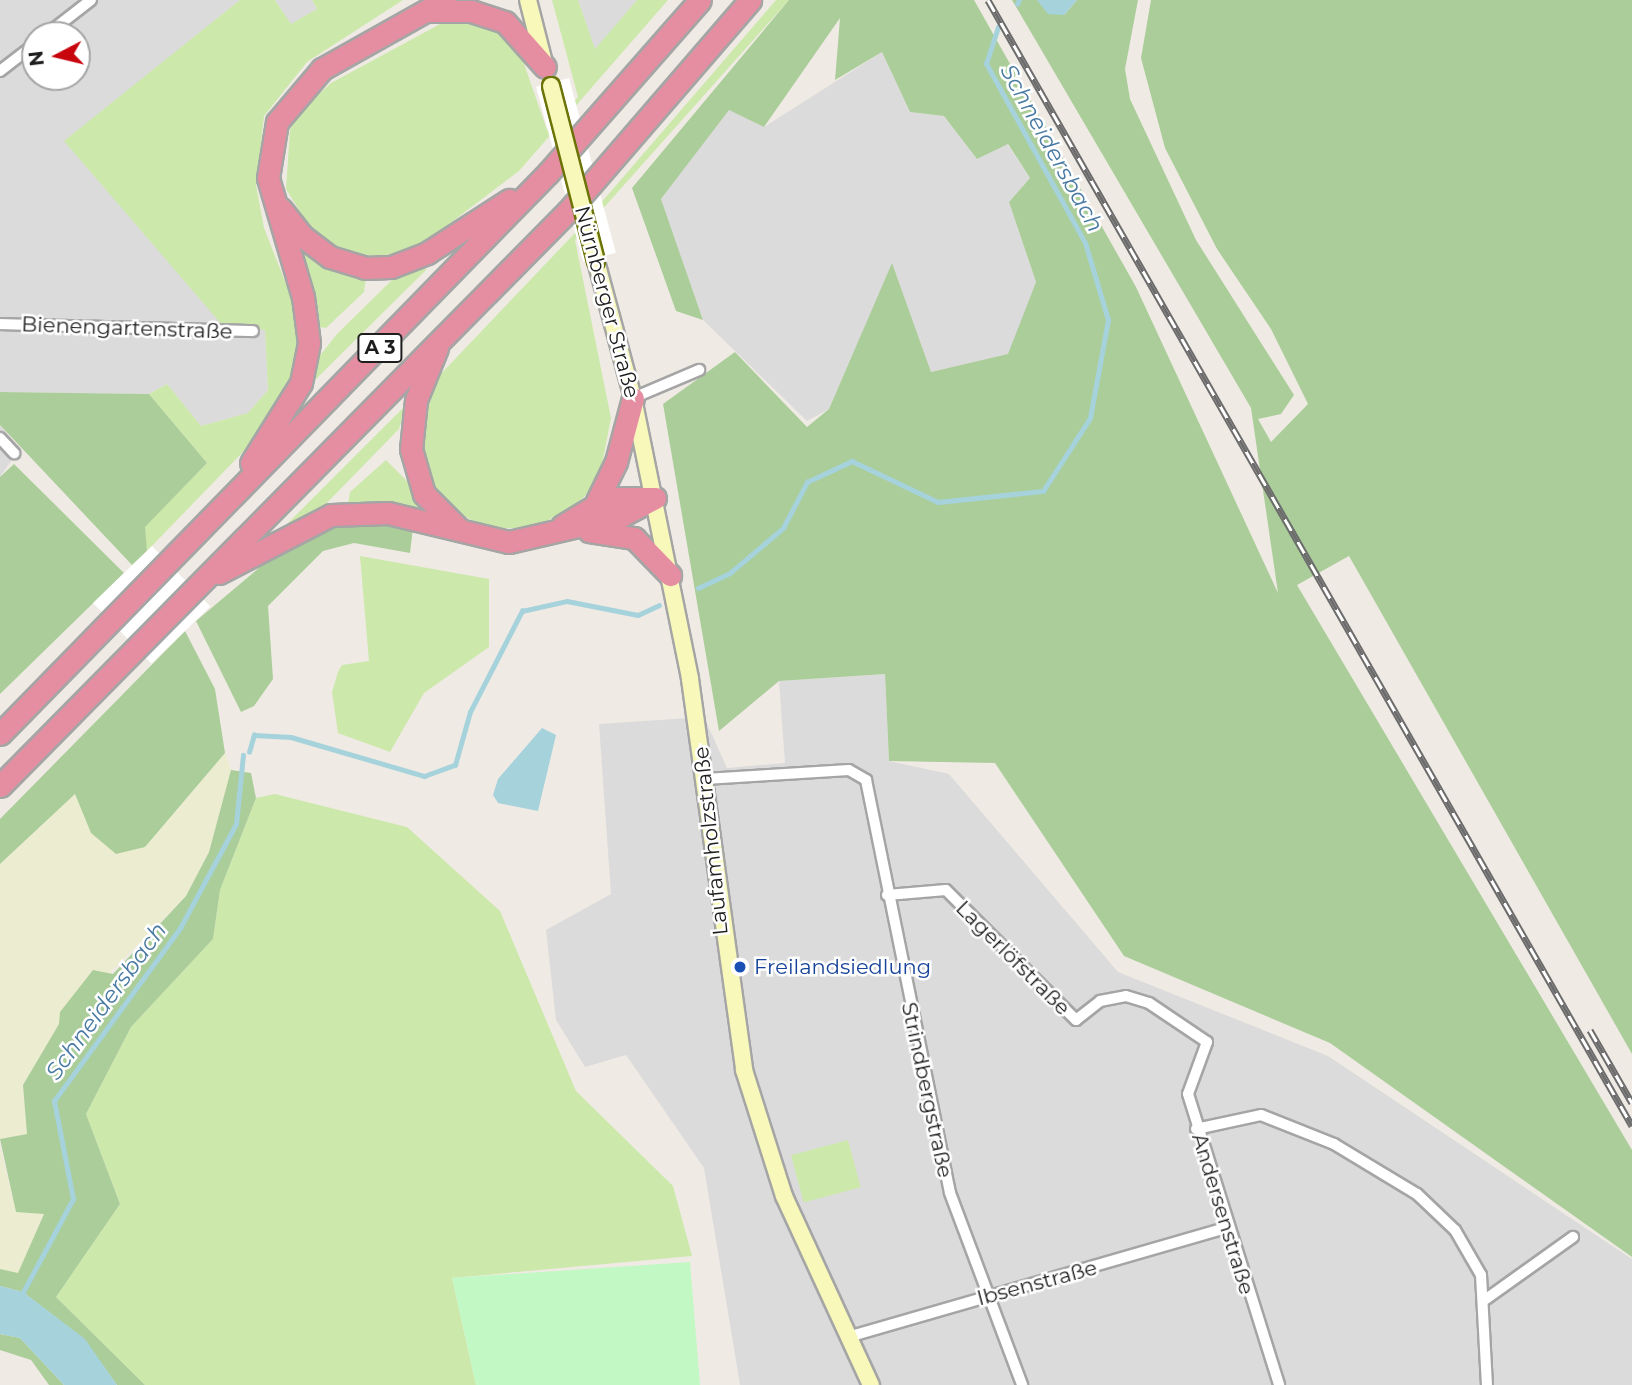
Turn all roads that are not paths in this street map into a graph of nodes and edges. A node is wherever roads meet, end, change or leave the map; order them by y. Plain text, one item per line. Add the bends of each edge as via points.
1 (91, 0) edge
2 (444, 0) edge
3 (528, 0) edge
4 (700, 0) edge
5 (750, 0) edge
6 (421, 11) junction
7 (64, 21) edge
8 (21, 55) edge
9 (0, 71) edge
10 (548, 77) junction
11 (548, 173) junction
12 (270, 188) junction
13 (0, 324) edge
14 (253, 331) dead end
15 (441, 339) junction
16 (699, 370) dead end
17 (633, 398) junction
18 (0, 438) edge
19 (14, 453) dead end
20 (655, 498) junction
21 (596, 503) junction
22 (208, 521) junction
23 (463, 533) junction
24 (552, 533) junction
25 (670, 575) junction
26 (193, 589) junction
27 (676, 607) joint
28 (0, 734) edge
29 (705, 779) junction
30 (0, 786) edge
31 (887, 895) junction
32 (1207, 1042) joint
33 (1196, 1129) junction
34 (1226, 1228) junction
35 (1573, 1237) dead end
36 (989, 1295) junction
37 (1486, 1299) junction
38 (848, 1337) junction
39 (871, 1385) edge
40 (1022, 1385) edge
41 (1279, 1385) edge
42 (1487, 1385) edge

1 - 7 street
2 - 6 highway
3 - 10 main road, Nürnberger Straße
4 - 11 highway, A 3
5 - 15 highway, A 3 via 568,211
6 - 10 highway via 471,10 505,22
6 - 12 highway via 330,63 295,93 271,136
8 - 9 street
10 - 17 main road, Nürnberger Straße, bridge
11 - 12 highway via 466,230 391,267 365,268 330,257 302,236
11 - 22 highway, A 3
12 - 22 highway via 303,297 306,363 291,404
13 - 14 street, Bienengartenstraße
15 - 23 highway via 416,400 411,449 424,494
15 - 26 highway, A 3
16 - 17 street
17 - 20 main road, Nürnberger Straße
17 - 21 highway via 619,452
18 - 19 street
20 - 21 highway via 634,494
20 - 24 highway via 621,516
20 - 25 main road, Nürnberger Straße
21 - 24 highway
22 - 28 highway, A 3
23 - 24 highway via 509,542
23 - 26 highway via 388,513 331,515
24 - 25 highway via 603,530 634,538
25 - 27 main road, Nürnberger Straße
26 - 30 highway, A 3
27 - 29 main road, Laufamholzstraße
29 - 31 street, Strindbergstraße via 858,773 870,792
29 - 38 main road, Laufamholzstraße via 718,918 744,1070 777,1179
31 - 32 street, Lagerlöfstraße via 946,890 1076,1020 1100,1001 1126,996 1149,1003
31 - 36 street, Strindbergstraße via 950,1193
32 - 33 street, Andersenstraße via 1189,1082
33 - 34 street, Andersenstraße
33 - 37 street via 1261,1115 1303,1129 1379,1168 1455,1230
34 - 36 street, Ibsenstraße
34 - 41 street, Andersenstraße
35 - 37 street
36 - 38 street, Ibsenstraße
36 - 40 street, Strindbergstraße
37 - 42 street
38 - 39 main road, Laufamholzstraße

